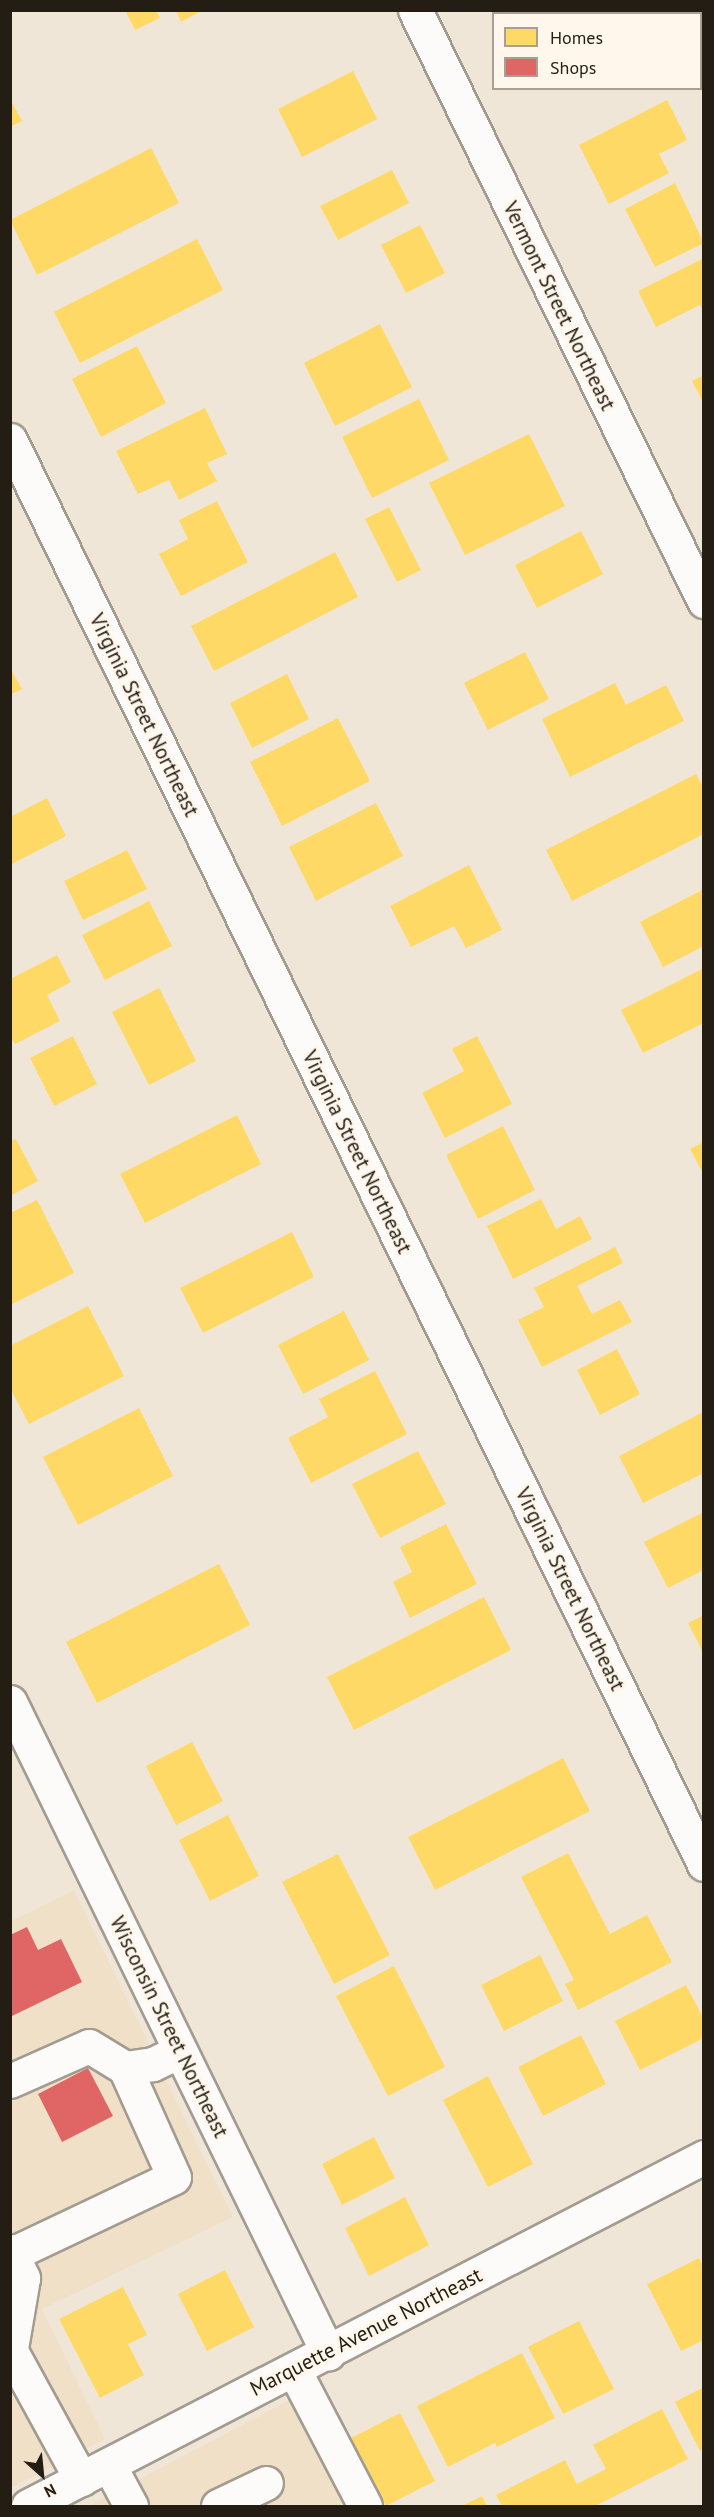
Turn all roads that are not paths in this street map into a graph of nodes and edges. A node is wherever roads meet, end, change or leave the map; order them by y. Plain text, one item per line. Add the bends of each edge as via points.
1 (415, 10) edge
2 (10, 440) edge
3 (704, 600) edge
4 (10, 1702) edge
5 (704, 1864) edge
6 (180, 2051) junction
7 (124, 2068) junction
8 (10, 2081) edge
9 (704, 2157) edge
10 (11, 2252) edge
11 (328, 2353) junction
12 (11, 2354) edge
13 (294, 2370) junction
14 (95, 2472) junction
15 (266, 2483) dead end
16 (28, 2506) edge
17 (131, 2506) edge
18 (218, 2506) edge
19 (365, 2506) edge

1 - 3 street, Vermont Street Northeast
2 - 5 street, Virginia Street Northeast
4 - 6 street, Wisconsin Street Northeast
6 - 7 street via 153,2064
6 - 11 street, Wisconsin Street Northeast
7 - 8 street via 88,2046
7 - 10 street via 174,2177
9 - 11 street, Marquette Avenue Northeast
10 - 12 street via 23,2278
11 - 13 street, Marquette Avenue Northeast
12 - 14 street
13 - 14 street, Marquette Avenue Northeast
13 - 19 street
14 - 16 street, Marquette Avenue Northeast
14 - 17 street
15 - 18 street

